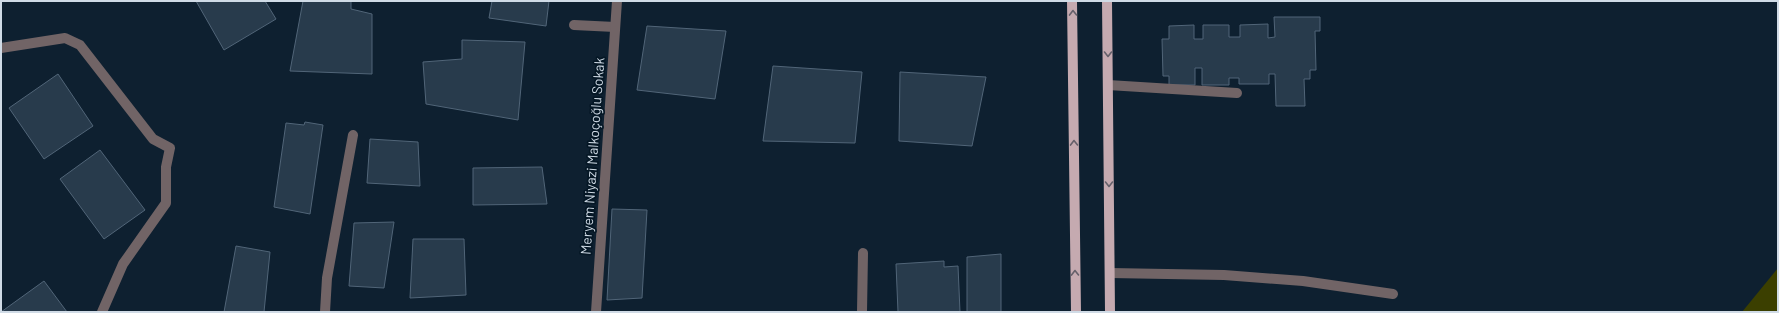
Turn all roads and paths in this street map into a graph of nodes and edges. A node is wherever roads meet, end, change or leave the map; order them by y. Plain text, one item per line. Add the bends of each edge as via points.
1 (617, 1) edge
2 (1072, 1) edge
3 (1107, 1) edge
4 (574, 25) dead end
5 (615, 27) junction
6 (1, 48) edge
7 (1108, 85) junction
8 (1237, 93) dead end
9 (353, 135) dead end
10 (864, 253) dead end
11 (1110, 273) junction
12 (1393, 294) dead end
13 (102, 312) edge
14 (325, 312) edge
15 (596, 312) edge
16 (862, 312) edge
17 (1076, 312) edge
18 (1110, 312) edge

1 - 5 street, Meryem Niyazi Malkoçoğlu Sokak
17 -> 2 main road
3 -> 7 main road
4 - 5 street
5 - 15 street, Meryem Niyazi Malkoçoğlu Sokak
6 - 13 street via 65,38 80,45 152,139 170,148 166,167 166,203 123,264
7 - 8 street
7 -> 11 main road
9 - 14 street via 327,278
10 - 16 street
11 - 12 street via 1303,281
11 - 18 main road

